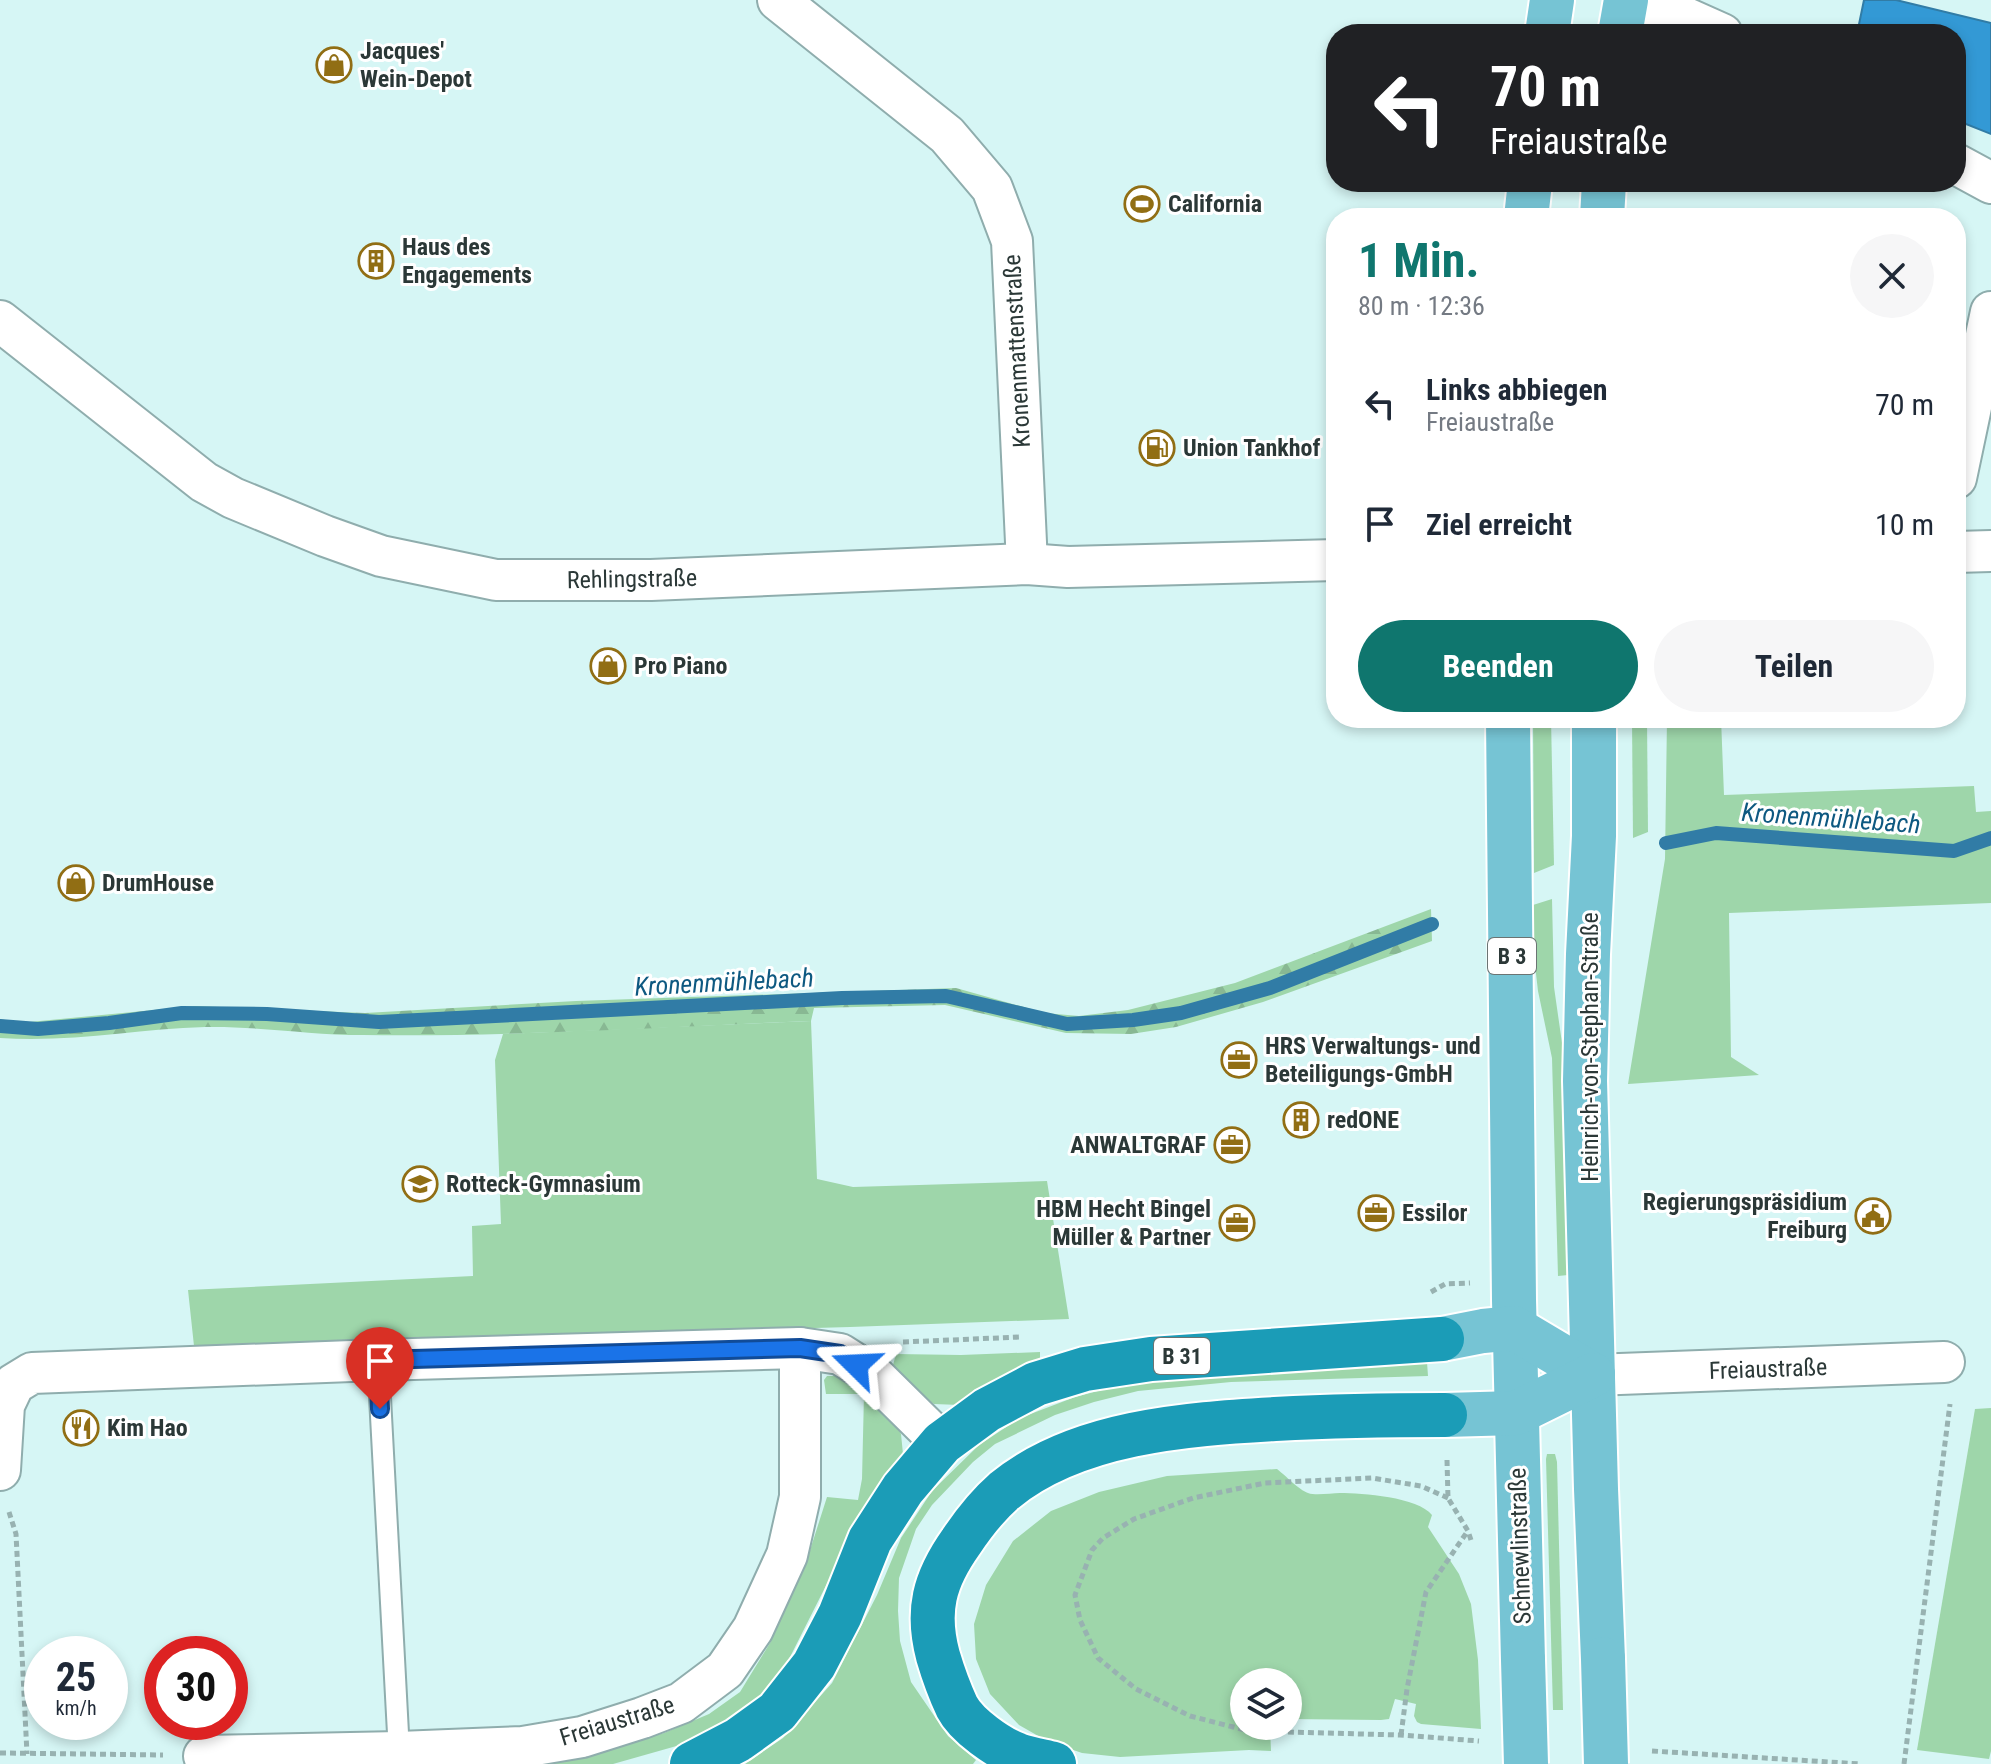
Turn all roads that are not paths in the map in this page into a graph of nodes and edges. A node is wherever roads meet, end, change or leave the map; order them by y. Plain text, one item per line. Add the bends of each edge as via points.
1 (778, 0) edge
2 (1552, 0) edge
3 (1626, 0) edge
4 (1636, 0) edge
5 (1548, 24) edge
6 (1622, 24) edge
7 (1700, 24) edge
8 (1966, 169) edge
9 (1991, 183) edge
10 (1991, 312) edge
11 (0, 321) edge
12 (1966, 431) edge
13 (1991, 551) edge
14 (1966, 552) edge
15 (1326, 560) edge
16 (1027, 564) junction
17 (1508, 728) edge
18 (1594, 728) edge
19 (1514, 1328) junction
20 (1442, 1339) joint
21 (800, 1348) junction
22 (378, 1360) junction
23 (1944, 1362) road end
24 (1593, 1375) junction
25 (1516, 1413) junction
26 (1445, 1415) joint
27 (942, 1443) junction
28 (0, 1470) edge
29 (399, 1752) junction
30 (204, 1756) road end
31 (692, 1764) edge
32 (1054, 1764) edge
33 (1526, 1764) edge
34 (1606, 1764) edge

1 - 16 street, Kronenmattenstraße via 947,135 992,188 1012,241
2 - 5 main road
3 - 6 main road
4 - 7 street
8 - 9 street
10 - 12 street
11 - 16 street, Rehlingstraße via 204,482 381,556 496,580 651,580
13 - 14 street
15 - 16 street, Rehlingstraße
17 - 19 main road, B 3
18 - 24 main road, Heinrich-von-Stephan-Straße via 1585,1081
19 - 20 main road, B 31
19 - 24 main road
19 - 25 main road, Schnewlinstraße / B 3
20 - 27 highway, B 31 via 1194,1355 1085,1369 1036,1384 987,1410
21 - 22 street
21 - 27 street via 840,1354 873,1375
21 - 29 street, Freiaustraße via 800,1497 787,1555 753,1629 725,1670 681,1703 582,1737 523,1747
22 - 28 street via 32,1373 14,1384 4,1405
22 - 29 lane
23 - 24 street, Freiaustraße
24 - 25 main road
24 - 34 main road, bridge
25 - 26 main road
25 - 33 main road, Schnewlinstraße / B 3, bridge
26 - 32 highway via 1315,1417 1158,1429 1062,1457 1004,1492 968,1532 941,1575 932,1630 958,1710 982,1735 1017,1755
27 - 31 highway, B 31 via 870,1540 814,1665 777,1712
29 - 30 street, Freiaustraße

